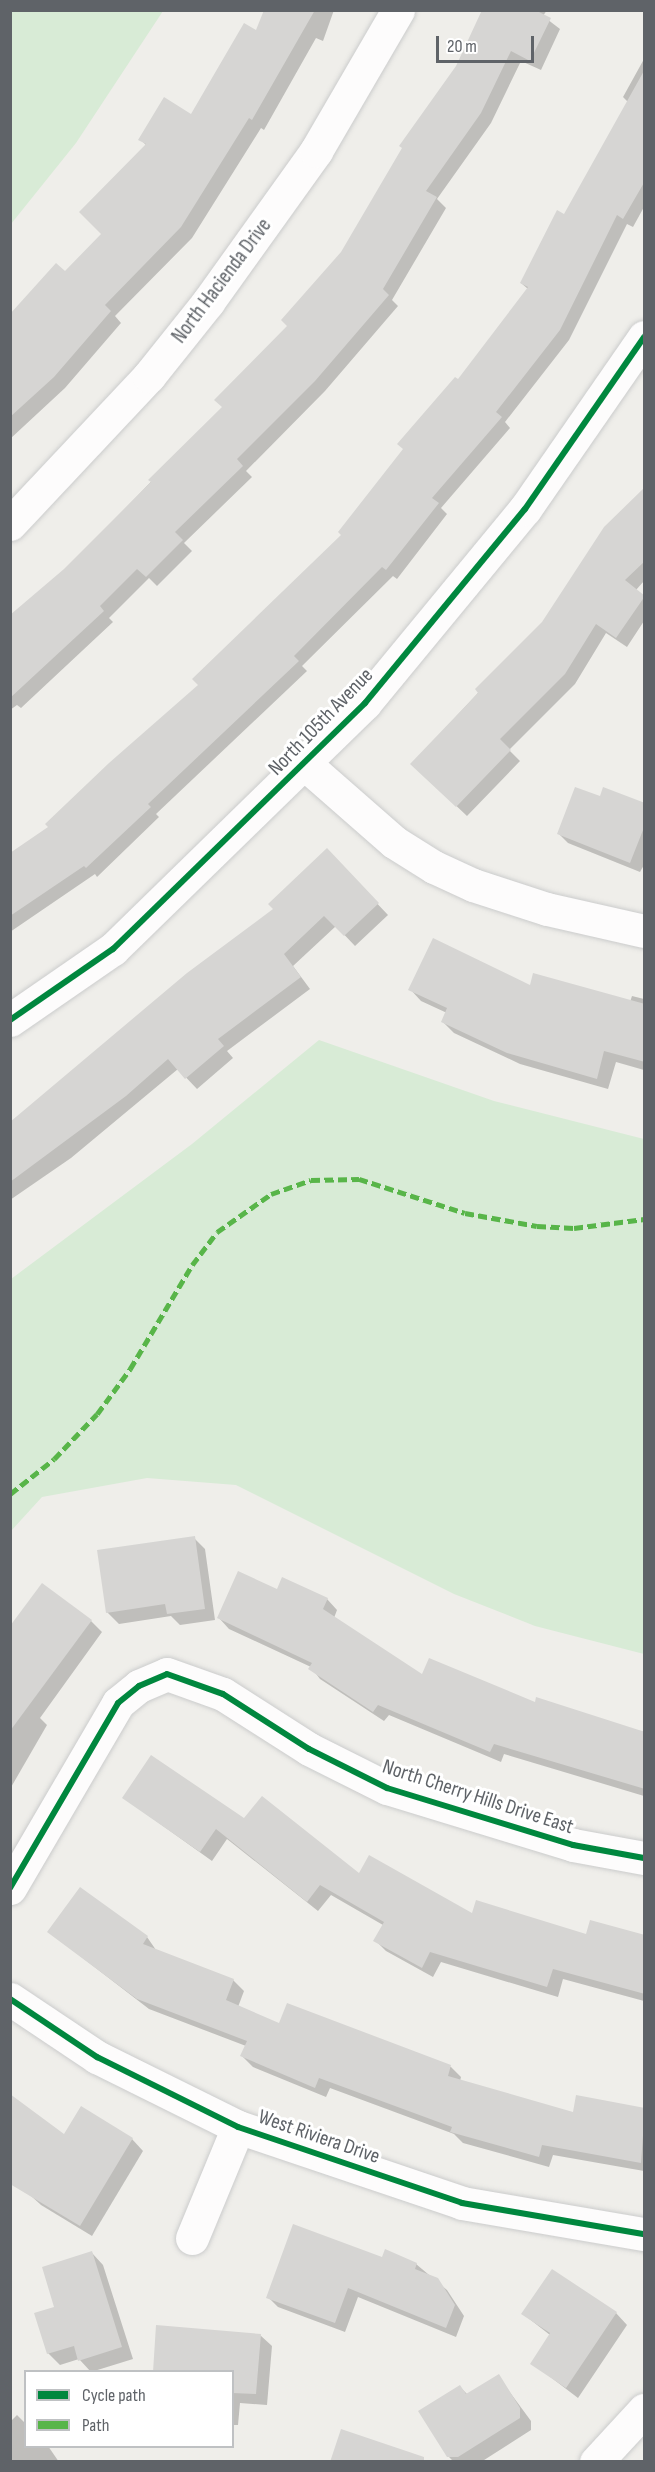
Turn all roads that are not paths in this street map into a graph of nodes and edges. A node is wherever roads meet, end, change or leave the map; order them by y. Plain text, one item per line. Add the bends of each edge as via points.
1 (398, 10) edge
2 (645, 337) edge
3 (10, 524) edge
4 (305, 764) junction
5 (645, 931) edge
6 (10, 1020) edge
7 (645, 1858) edge
8 (10, 1888) edge
9 (10, 1999) edge
10 (238, 2127) junction
11 (645, 2234) edge
12 (192, 2238) dead end
13 (645, 2410) edge
14 (596, 2462) edge

1 - 3 street, North Hacienda Drive via 316,151 215,292 149,376
2 - 4 street, North 105th Avenue via 518,517 427,632
4 - 5 street via 394,842 434,867 473,885 547,909
4 - 6 street, North 105th Avenue via 113,949
7 - 8 street, North Cherry Hills Drive East via 573,1845 387,1788 309,1749 223,1694 167,1674 139,1686 118,1703
9 - 10 street, West Riviera Drive via 97,2057
10 - 11 street, West Riviera Drive via 462,2203
10 - 12 street, West Riviera Drive
13 - 14 street

